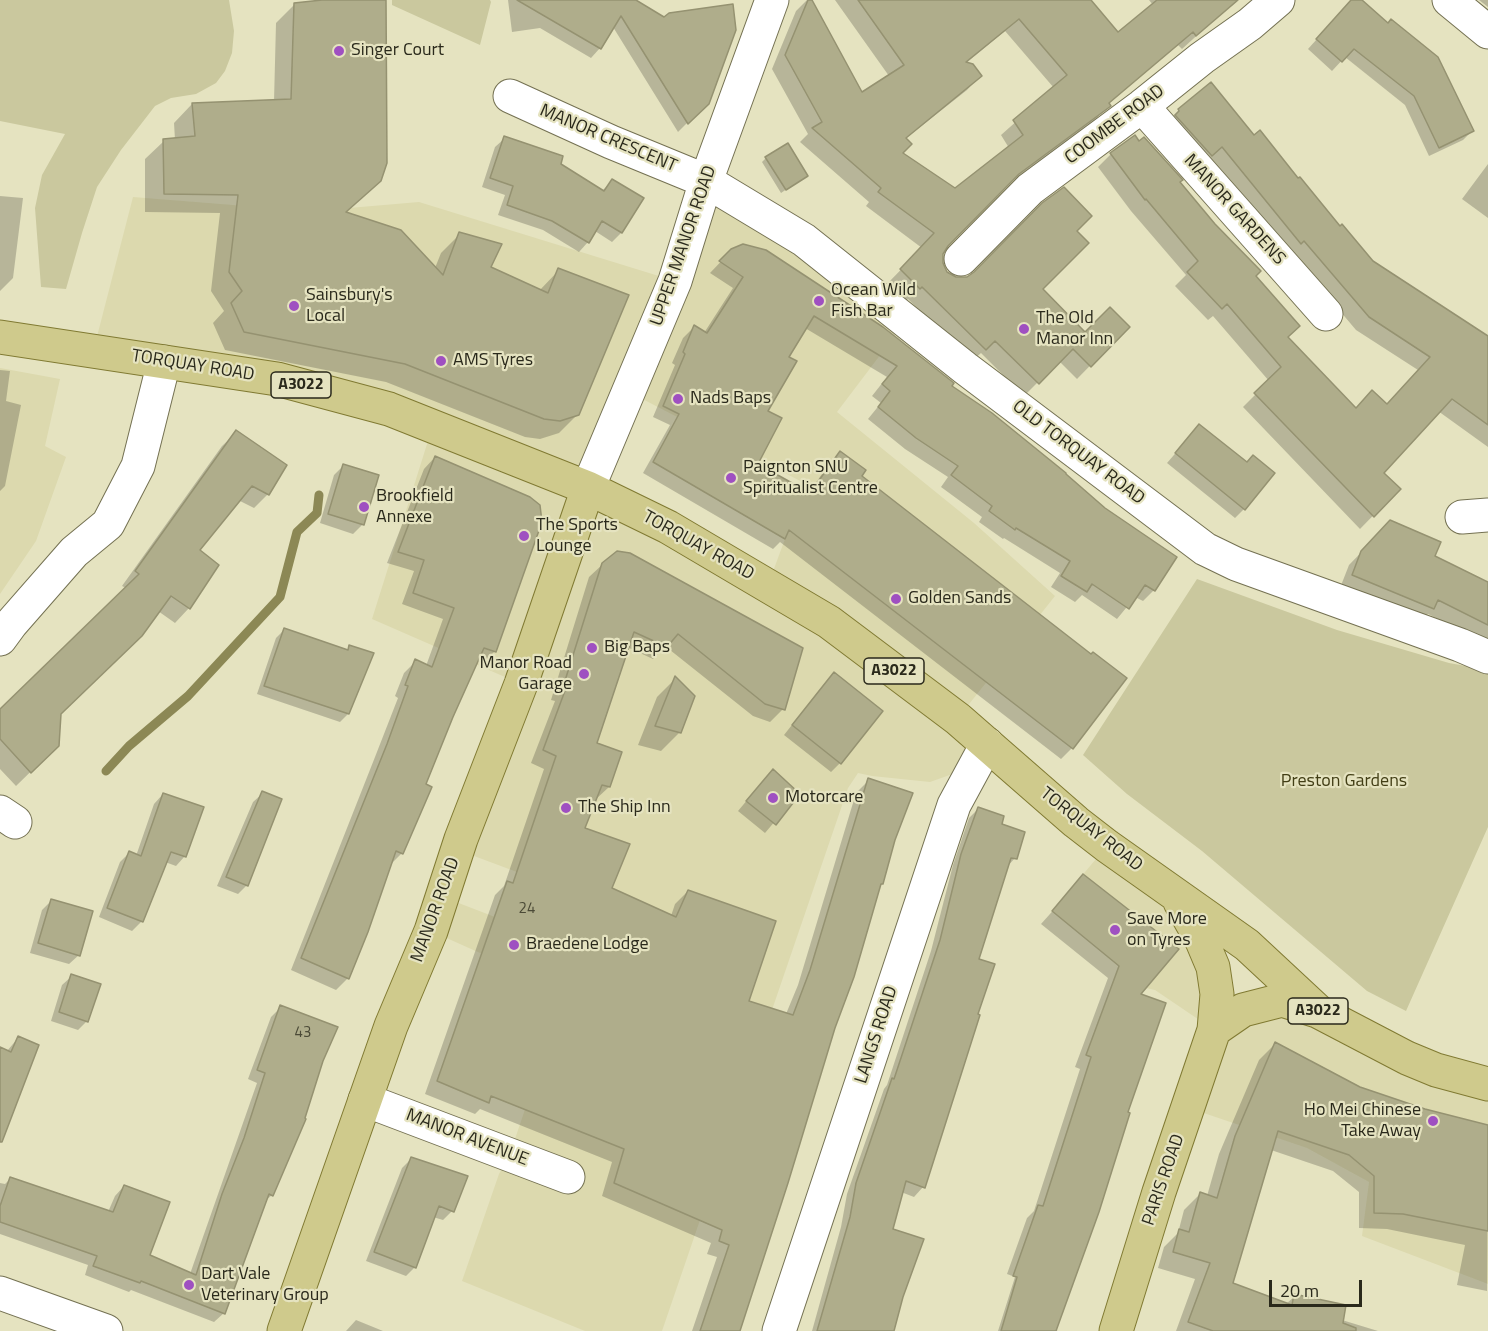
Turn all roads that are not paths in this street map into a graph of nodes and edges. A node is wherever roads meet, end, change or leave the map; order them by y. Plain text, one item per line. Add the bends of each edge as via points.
1 (772, 0) edge
2 (1278, 0) edge
3 (1449, 0) edge
4 (1488, 32) edge
5 (510, 96) dead end
6 (1142, 106) junction
7 (706, 181) junction
8 (961, 259) dead end
9 (1326, 314) dead end
10 (0, 337) edge
11 (164, 362) junction
12 (588, 488) junction
13 (0, 639) edge
14 (1488, 657) edge
15 (987, 744) junction
16 (1174, 893) junction
17 (1319, 1012) junction
18 (1214, 1030) junction
19 (1488, 1084) edge
20 (365, 1100) junction
21 (568, 1177) dead end
22 (0, 1293) edge
23 (106, 1331) edge
24 (284, 1331) edge
25 (779, 1331) edge
26 (1116, 1331) edge

1 - 7 street, UPPER MANOR ROAD
2 - 6 street, COOMBE ROAD
3 - 4 street
5 - 7 street, MANOR CRESCENT
6 - 8 street, COOMBE ROAD via 1030,189
6 - 9 street, MANOR GARDENS
7 - 12 street, UPPER MANOR ROAD via 675,281
7 - 14 street, OLD TORQUAY ROAD via 804,240 965,368 1205,549
10 - 11 main road, TORQUAY ROAD / A3022
11 - 12 main road, TORQUAY ROAD / A3022 via 277,378 390,409
11 - 13 street via 138,466 108,524 74,552
12 - 15 main road, TORQUAY ROAD / A3022 via 668,527 829,622
12 - 20 main road, MANOR ROAD via 431,931
15 - 16 main road, TORQUAY ROAD / A3022 via 1076,822
15 - 25 street, LANGS ROAD via 954,805
16 - 17 main road, A3022 via 1247,945
16 - 18 main road, PARIS ROAD via 1213,967 1217,994
17 - 18 main road via 1282,1000 1243,1010
17 - 19 main road, A3022 via 1407,1058
18 - 26 main road, PARIS ROAD
20 - 21 street, MANOR AVENUE
20 - 24 main road, MANOR ROAD
22 - 23 street

